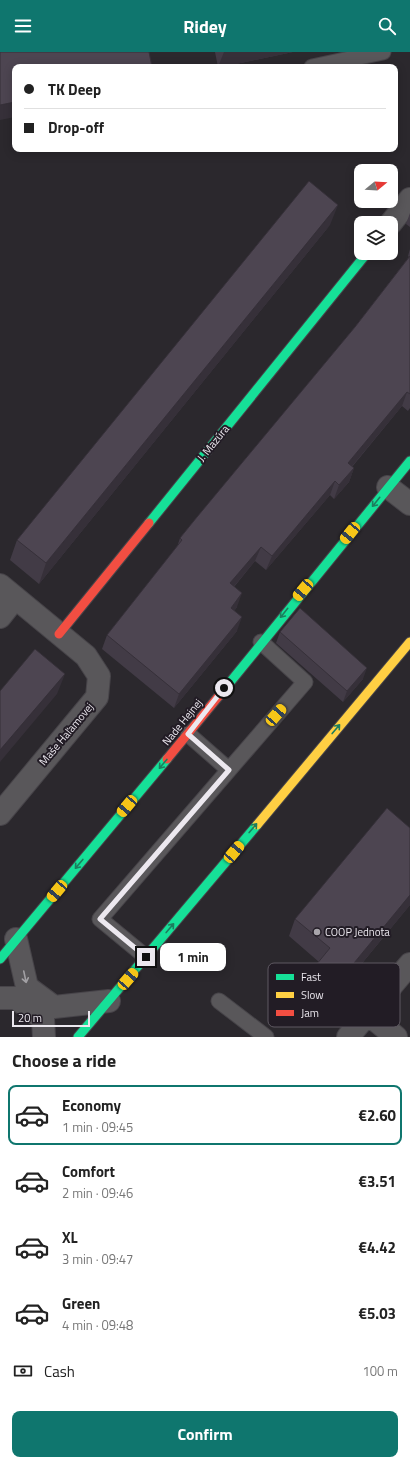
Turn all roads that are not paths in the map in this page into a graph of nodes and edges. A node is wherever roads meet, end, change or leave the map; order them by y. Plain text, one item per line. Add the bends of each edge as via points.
1 (383, 52) edge
2 (326, 64) edge
3 (410, 199) edge
4 (397, 216) edge
5 (361, 260) edge
6 (410, 462) edge
7 (388, 487) junction
8 (410, 504) edge
9 (8, 592) edge
10 (0, 617) edge
11 (58, 634) junction
12 (261, 642) junction
13 (410, 642) edge
14 (188, 734) junction
15 (229, 770) junction
16 (0, 814) edge
17 (16, 939) junction
18 (146, 957) junction
19 (0, 959) edge
20 (410, 964) edge
21 (400, 976) edge
22 (0, 998) edge
23 (109, 1001) junction
24 (219, 1001) dead end
25 (357, 1027) edge
26 (384, 1027) edge
27 (44, 1037) edge
28 (78, 1037) edge
29 (266, 1037) edge
30 (348, 1037) edge
31 (396, 1037) edge

1 - 2 lane
3 - 4 street
5 - 11 street, J. Mazúra
6 - 7 street, Nade Hejnej
7 - 8 street
7 -> 12 street, Nade Hejnej
9 - 10 street
9 - 11 street, Maše Haľamovej
11 - 16 street, Maše Haľamovej via 86,656 99,676 97,696
12 - 14 street, Nade Hejnej
12 - 15 lane via 305,682
18 -> 13 street
14 - 15 lane
14 -> 17 street, Nade Hejnej
15 - 18 lane via 100,919
17 - 19 street, Nade Hejnej
17 -> 23 street via 27,987 54,1007
18 - 23 street
20 - 21 street
22 - 27 street via 16,998 43,1019
23 - 28 street
24 - 29 lane
25 - 30 street
26 - 31 street

